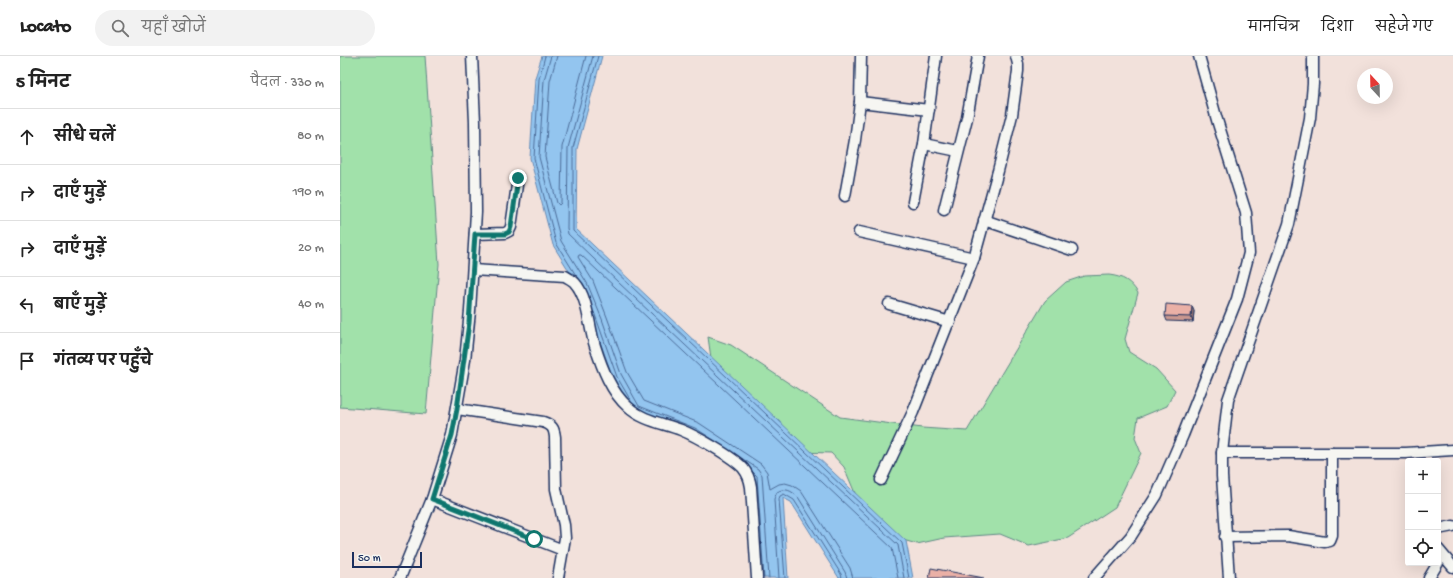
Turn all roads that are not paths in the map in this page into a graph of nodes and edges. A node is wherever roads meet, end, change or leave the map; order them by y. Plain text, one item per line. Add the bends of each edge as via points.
1 (472, 56) edge
2 (861, 56) edge
3 (936, 56) edge
4 (978, 56) edge
5 (1016, 56) edge
6 (1199, 56) edge
7 (1313, 56) edge
8 (860, 102) junction
9 (929, 110) junction
10 (924, 144) junction
11 (958, 151) junction
12 (518, 178) dead end
13 (845, 196) dead end
14 (912, 202) dead end
15 (944, 210) dead end
16 (984, 220) junction
17 (859, 232) dead end
18 (475, 234) junction
19 (1072, 250) dead end
20 (974, 258) junction
21 (473, 270) junction
22 (889, 304) dead end
23 (950, 322) junction
24 (457, 409) junction
25 (1453, 450) edge
26 (1400, 452) junction
27 (1222, 453) junction
28 (1332, 453) junction
29 (1405, 458) edge
30 (881, 480) dead end
31 (432, 499) junction
32 (1453, 526) edge
33 (1441, 528) edge
34 (1225, 537) junction
35 (563, 550) junction
36 (1441, 558) edge
37 (1435, 566) edge
38 (1453, 567) edge
39 (400, 578) edge
40 (558, 578) edge
41 (757, 578) edge
42 (1094, 578) edge
43 (1228, 578) edge
44 (1429, 578) edge

1 - 18 street
2 - 8 street
3 - 9 street
4 - 11 street via 967,118
5 - 16 street via 1018,71 1012,115
6 - 42 street via 1246,213 1249,253 1237,299 1157,495 1131,536
7 - 27 street via 1310,118 1289,224 1228,400
8 - 9 street
8 - 13 street
9 - 10 street
10 - 11 street
10 - 14 street
11 - 15 street
12 - 18 street via 509,232
16 - 19 street
16 - 20 street
17 - 20 street
18 - 21 street
20 - 23 street
21 - 24 street via 466,353
21 - 41 street via 565,276 575,282 588,313 605,373 616,394 643,418 693,436 744,469 751,488
22 - 23 street
23 - 30 street via 913,412
24 - 31 street via 452,435
24 - 35 street via 543,422 550,424 554,429 556,489 564,525
25 - 26 street
26 - 28 street
26 - 29 street
27 - 28 street
27 - 34 street
28 - 34 street via 1330,541 1288,536
31 - 35 street
31 - 39 street
32 - 33 street
34 - 43 street
35 - 40 street
36 - 38 street
37 - 44 street

